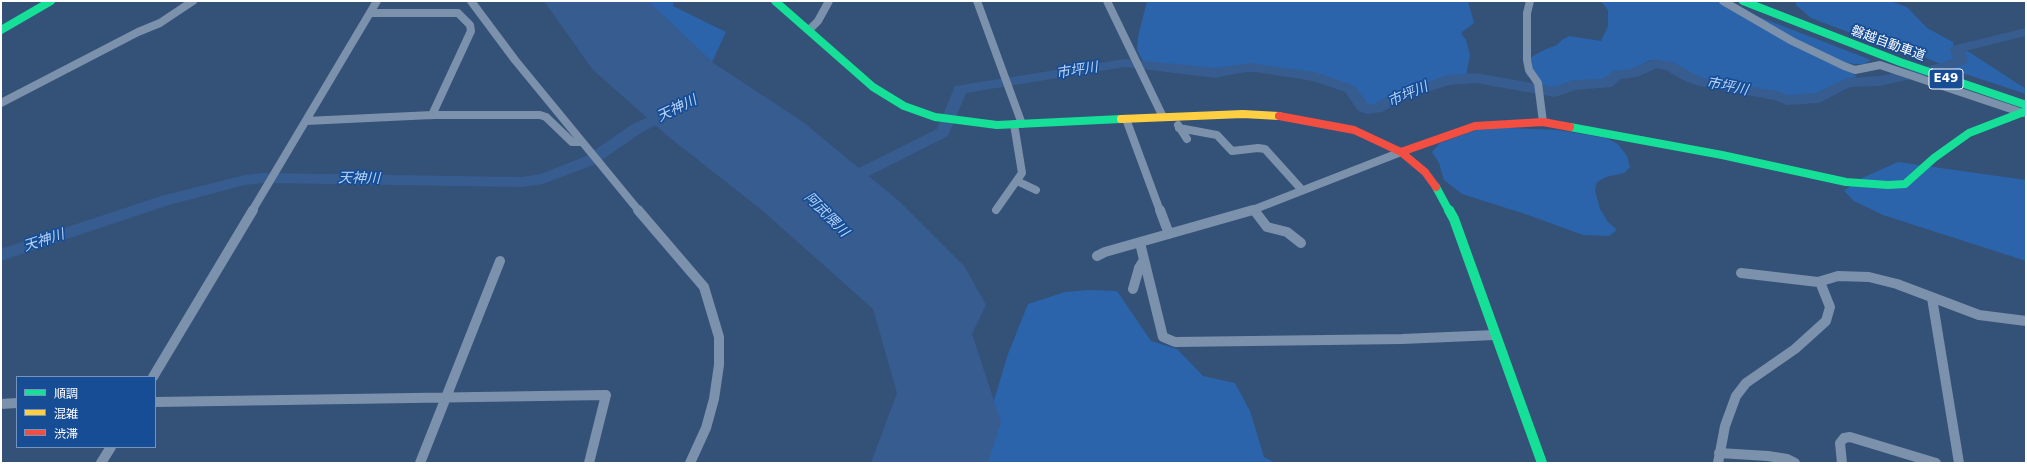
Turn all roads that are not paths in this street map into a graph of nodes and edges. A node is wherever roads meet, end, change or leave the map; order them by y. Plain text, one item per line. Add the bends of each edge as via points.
1 (51, 1) edge
2 (193, 1) edge
3 (377, 1) edge
4 (471, 1) edge
5 (775, 1) edge
6 (829, 1) edge
7 (977, 1) edge
8 (1107, 1) edge
9 (1530, 1) edge
10 (1723, 1) edge
11 (1743, 1) edge
12 (1758, 1) edge
13 (370, 12) junction
14 (1, 30) edge
15 (809, 30) junction
16 (1867, 47) junction
17 (2026, 98) edge
18 (1, 102) edge
19 (2025, 110) edge
20 (432, 115) junction
21 (1163, 117) junction
22 (1176, 117) junction
23 (1126, 119) junction
24 (306, 121) junction
25 (1543, 122) junction
26 (1018, 124) junction
27 (1179, 128) junction
28 (1187, 139) dead end
29 (581, 142) junction
30 (1401, 152) junction
31 (1017, 181) junction
32 (1036, 190) dead end
33 (1302, 190) junction
34 (996, 210) dead end
35 (1254, 210) junction
36 (1169, 234) junction
37 (1140, 243) junction
38 (1301, 243) dead end
39 (1097, 256) dead end
40 (1144, 260) junction
41 (500, 262) dead end
42 (1741, 274) dead end
43 (1820, 282) junction
44 (1133, 290) dead end
45 (1932, 298) junction
46 (2026, 321) edge
47 (1495, 335) junction
48 (153, 376) edge
49 (445, 398) junction
50 (156, 402) edge
51 (16, 403) edge
52 (1, 404) edge
53 (110, 448) edge
54 (1718, 458) edge
55 (101, 463) edge
56 (420, 463) edge
57 (589, 463) edge
58 (690, 463) edge
59 (1542, 463) edge
60 (1795, 463) edge
61 (1842, 463) edge
62 (1936, 463) edge
63 (1959, 463) edge

1 - 14 main road
2 - 18 street via 176,14
3 - 13 street
4 - 29 street
5 - 15 main road
6 - 15 street via 818,21
7 - 26 street
8 - 21 street
9 - 25 street via 1527,13 1527,60 1529,70 1538,84
10 - 19 street via 1792,41 1855,70 1880,65 2002,107
11 - 16 main road, 磐越自動車道 / E49
12 - 16 main road, 磐越自動車道 / E49
13 - 20 street via 458,13 470,25 471,31
13 - 24 street
15 - 26 main road via 873,87 904,106 950,120 979,124
16 - 17 main road, 磐越自動車道 / E49
16 - 19 main road, 磐越自動車道 / E49
19 - 25 main road via 1969,132 1905,184 1888,185 1846,182 1715,154
20 - 24 street
20 - 29 street via 540,115 572,142
21 - 22 main road
21 - 23 main road
22 - 27 street
22 - 30 main road via 1243,114 1276,116 1354,130
23 - 26 main road
23 - 36 street
24 - 48 street
25 - 30 main road via 1475,126
26 - 31 street via 1022,173
27 - 28 street
27 - 33 street via 1217,135 1232,151 1265,149
29 - 58 street via 704,287 709,299 719,337 719,365 706,428
30 - 33 street
30 - 47 main road via 1425,172 1440,190 1454,219
31 - 32 street
31 - 34 street
33 - 35 street
35 - 36 street
35 - 38 street via 1267,227 1288,232
36 - 37 street
37 - 39 street
37 - 40 street
40 - 44 street
40 - 47 street via 1163,337 1175,342
41 - 49 street
42 - 43 street
43 - 45 street via 1838,276 1869,277 1897,284
43 - 54 street via 1830,307 1826,321 1795,349 1775,361 1743,387 1731,407
45 - 46 street via 1979,314
45 - 63 street
47 - 59 main road
49 - 50 street
49 - 56 street
49 - 57 street via 606,395
51 - 52 street
53 - 55 street
54 - 60 street via 1768,456
61 - 62 street via 1840,443 1844,438 1850,437

